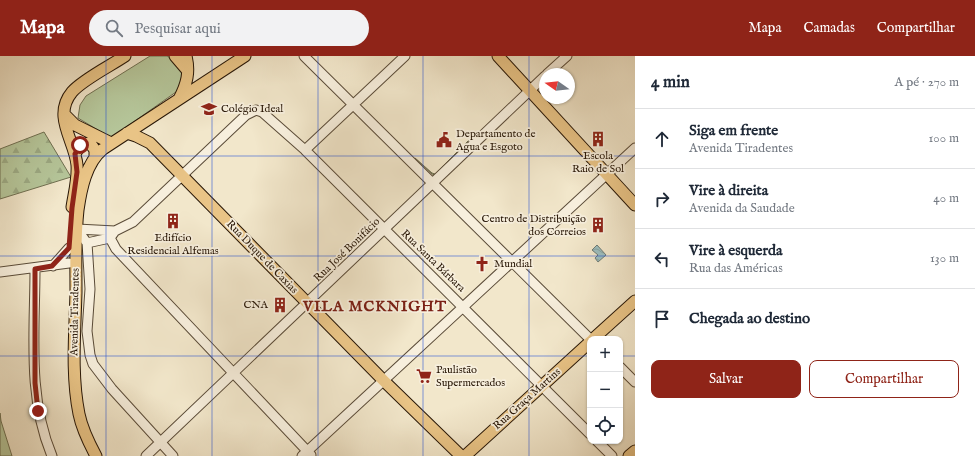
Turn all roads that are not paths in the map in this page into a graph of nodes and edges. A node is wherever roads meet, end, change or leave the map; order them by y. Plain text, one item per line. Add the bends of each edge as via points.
1 (125, 56) edge
2 (175, 56) edge
3 (186, 56) edge
4 (246, 56) edge
5 (304, 56) edge
6 (405, 56) edge
7 (498, 56) edge
8 (567, 56) edge
9 (554, 68) edge
10 (188, 72) junction
11 (539, 82) edge
12 (530, 90) junction
13 (177, 101) junction
14 (353, 105) junction
15 (64, 114) junction
16 (127, 133) junction
17 (111, 143) junction
18 (635, 148) edge
19 (304, 150) junction
20 (75, 154) junction
21 (95, 157) junction
22 (607, 174) junction
23 (182, 175) junction
24 (432, 184) junction
25 (635, 205) edge
26 (77, 229) junction
27 (384, 231) junction
28 (112, 234) junction
29 (87, 243) junction
30 (72, 255) junction
31 (513, 262) junction
32 (52, 266) junction
33 (35, 269) junction
34 (0, 272) edge
35 (635, 301) edge
36 (308, 303) junction
37 (464, 308) junction
38 (587, 336) edge
39 (596, 336) edge
40 (587, 344) edge
41 (623, 371) edge
42 (233, 373) junction
43 (384, 381) junction
44 (635, 382) edge
45 (542, 385) junction
46 (587, 431) edge
47 (160, 443) junction
48 (600, 444) edge
49 (635, 451) edge
50 (307, 455) edge
51 (52, 456) edge
52 (88, 456) edge
53 (96, 456) edge
54 (146, 456) edge
55 (173, 456) edge
56 (461, 456) edge
57 (465, 456) edge
58 (612, 456) edge
59 (629, 456) edge

1 - 15 main road via 72,93 66,102
2 - 10 main road
3 - 10 main road
4 - 13 main road, Avenida Tiradentes
5 - 14 street
6 - 14 street
7 - 12 main road
8 - 9 street
10 - 13 main road via 186,84
11 - 12 street, Rua José Bonifácio
12 - 22 main road
12 - 24 street, Rua José Bonifácio
13 - 16 main road, Avenida Tiradentes
14 - 19 street
14 - 24 street
15 - 17 main road via 74,125
15 - 20 main road, Avenida Tiradentes via 65,130
16 - 17 main road, Avenida Tiradentes
16 - 23 main road, Rua Duque de Caxias via 150,143
17 - 21 main road, Avenida Tiradentes
18 - 22 street
19 - 23 street, Rua Santa Bárbara via 267,114 256,110 246,115
19 - 27 street, Rua Santa Bárbara
20 - 21 main road via 77,148 86,142 93,145
20 - 30 main road, Avenida Tiradentes via 77,172 72,208
21 - 26 main road, Avenida Tiradentes via 84,183
22 - 25 main road
22 - 31 street
23 - 28 street via 133,222
23 - 36 main road, Rua Duque de Caxias
24 - 27 street, Rua José Bonifácio
24 - 31 street
26 - 28 street
26 - 29 street
26 - 30 main road, Avenida Tiradentes
27 - 36 street, Rua José Bonifácio
27 - 37 street, Rua Santa Bárbara
28 - 29 street
28 - 42 street via 116,249
29 - 47 street via 90,289 87,331 93,364
30 - 32 street
30 - 32 street
30 - 52 main road, Avenida Tiradentes via 68,388 72,418
30 - 53 main road, Avenida Tiradentes via 75,387 79,416
31 - 37 street
31 - 38 street
32 - 33 street
33 - 34 street
33 - 51 street via 35,383 42,430
35 - 39 main road, Rua Graça Martins
36 - 42 street, Rua José Bonifácio
36 - 43 main road, Rua Duque de Caxias
37 - 43 street
37 - 45 street, Rua Santa Bárbara
40 - 45 main road, Rua Graça Martins
41 - 44 street
42 - 47 street, Rua José Bonifácio
42 - 50 street
43 - 50 street
43 - 56 main road, Rua Duque de Caxias
45 - 46 street, Rua Santa Bárbara
45 - 57 main road, Rua Graça Martins
47 - 54 street, Rua José Bonifácio
47 - 55 street
48 - 58 street
49 - 59 main road

